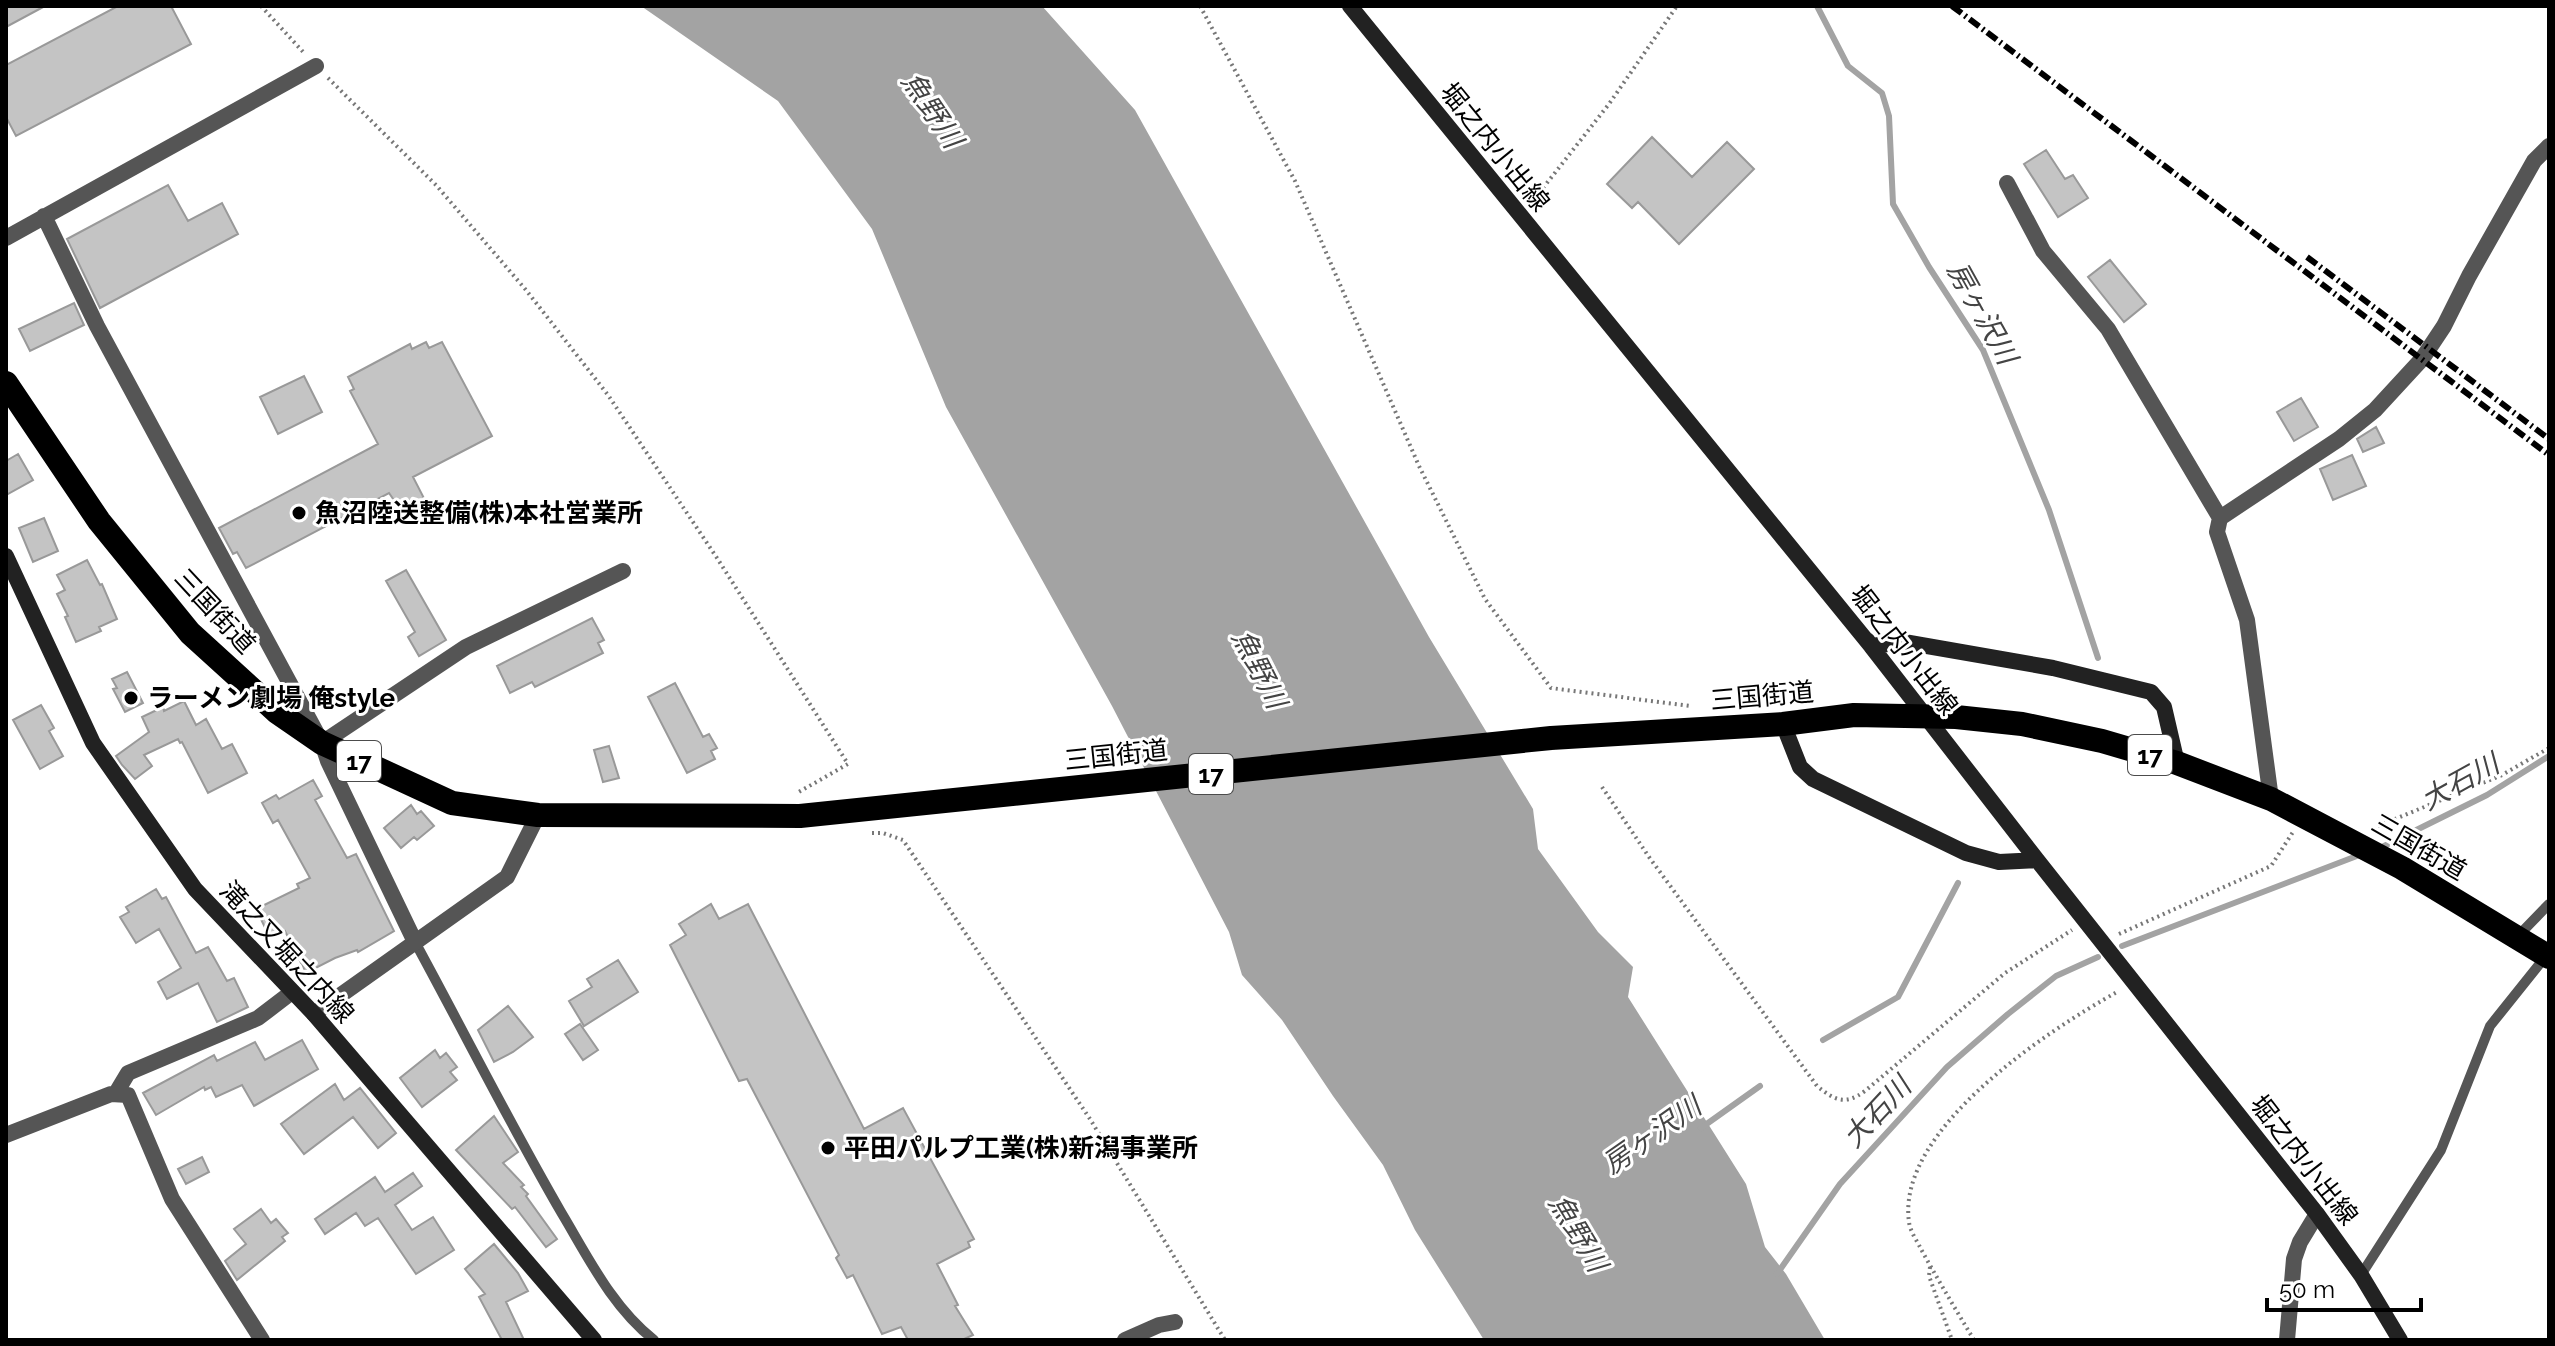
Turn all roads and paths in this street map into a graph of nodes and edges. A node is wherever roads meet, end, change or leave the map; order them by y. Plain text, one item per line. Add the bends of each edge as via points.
1 (261, 6) edge
2 (1200, 6) edge
3 (1350, 6) edge
4 (1677, 6) edge
5 (316, 66) junction
6 (2549, 146) edge
7 (2007, 183) dead end
8 (44, 216) junction
9 (1521, 217) junction
10 (6, 238) edge
11 (6, 383) edge
12 (2220, 518) junction
13 (6, 556) edge
14 (623, 571) dead end
15 (1871, 646) junction
16 (1695, 707) dead end
17 (1783, 724) junction
18 (322, 743) junction
19 (2549, 748) edge
20 (2177, 763) junction
21 (1602, 787) dead end
22 (2271, 799) junction
23 (538, 815) junction
24 (800, 816) junction
25 (2302, 816) junction
26 (870, 821) junction
27 (2378, 826) dead end
28 (2037, 860) junction
29 (2549, 904) edge
30 (2087, 921) junction
31 (2517, 938) junction
32 (415, 942) junction
33 (2102, 942) junction
34 (2548, 957) edge
35 (2133, 983) junction
36 (292, 992) junction
37 (314, 1014) junction
38 (116, 1093) junction
39 (6, 1135) edge
40 (2317, 1214) junction
41 (1930, 1265) junction
42 (2361, 1275) junction
43 (1175, 1322) dead end
44 (262, 1340) edge
45 (594, 1340) edge
46 (654, 1340) edge
47 (1125, 1340) edge
48 (1225, 1340) edge
49 (1952, 1340) edge
50 (1974, 1340) edge
51 (2287, 1340) edge
52 (2400, 1340) edge

1 - 5 path
2 - 16 path via 1295,181 1419,466 1485,599 1551,688
3 - 9 main road, 堀之内小出線
4 - 9 path
5 - 8 street
5 - 24 path via 436,185 526,290 608,395 717,558 848,764 790,796
6 - 12 street via 2534,161 2422,359 2375,410 2339,439
7 - 12 street via 2043,251 2108,329
8 - 10 street
8 - 18 street via 97,326
9 - 15 main road, 堀之内小出線
11 - 18 highway, 三国街道 / 17 via 99,521 190,633 277,712
12 - 22 street via 2217,532 2247,620
13 - 36 main road, 滝之又堀之内線 via 93,743 195,889
14 - 18 street via 466,647
15 - 20 main road via 1904,642 2053,668 2151,692 2164,707
15 - 28 main road, 堀之内小出線
17 - 20 highway, 三国街道 / 17 via 1854,715 1956,717 2062,732
17 - 26 highway, 三国街道 / 17 via 1551,738
17 - 28 main road via 1800,767 1813,779 1966,853 1999,862
18 - 23 highway, 三国街道 / 17 via 452,803
18 - 32 street
19 - 27 path via 2502,775
20 - 22 highway, 三国街道 / 17
21 - 30 path via 1817,1086 1842,1100 1854,1099 2005,973
22 - 25 highway, 三国街道 / 17
23 - 24 highway, 三国街道 / 17
23 - 32 street via 507,877
24 - 26 highway, 三国街道 / 17
25 - 31 highway, 三国街道 / 17 via 2402,868
25 - 33 path via 2271,866
26 - 48 path via 903,840 1090,1119
28 - 30 main road, 堀之内小出線
29 - 31 lane
30 - 33 main road, 堀之内小出線
31 - 34 highway, 三国街道 / 17
32 - 37 street
32 - 46 lane via 604,1285
33 - 35 main road, 堀之内小出線
34 - 42 lane via 2490,1026 2441,1150
35 - 40 main road, 堀之内小出線
35 - 41 path via 2068,1019 1981,1087 1940,1131 1916,1168 1907,1198 1909,1226
36 - 37 main road, 滝之又堀之内線
36 - 38 street via 258,1018 128,1073
37 - 45 main road, 滝之又堀之内線
38 - 39 street
38 - 44 street via 128,1095 172,1199
40 - 42 main road, 堀之内小出線
40 - 51 street via 2294,1259
41 - 49 path via 1929,1276
41 - 50 path
42 - 52 main road, 堀之内小出線
43 - 47 street

